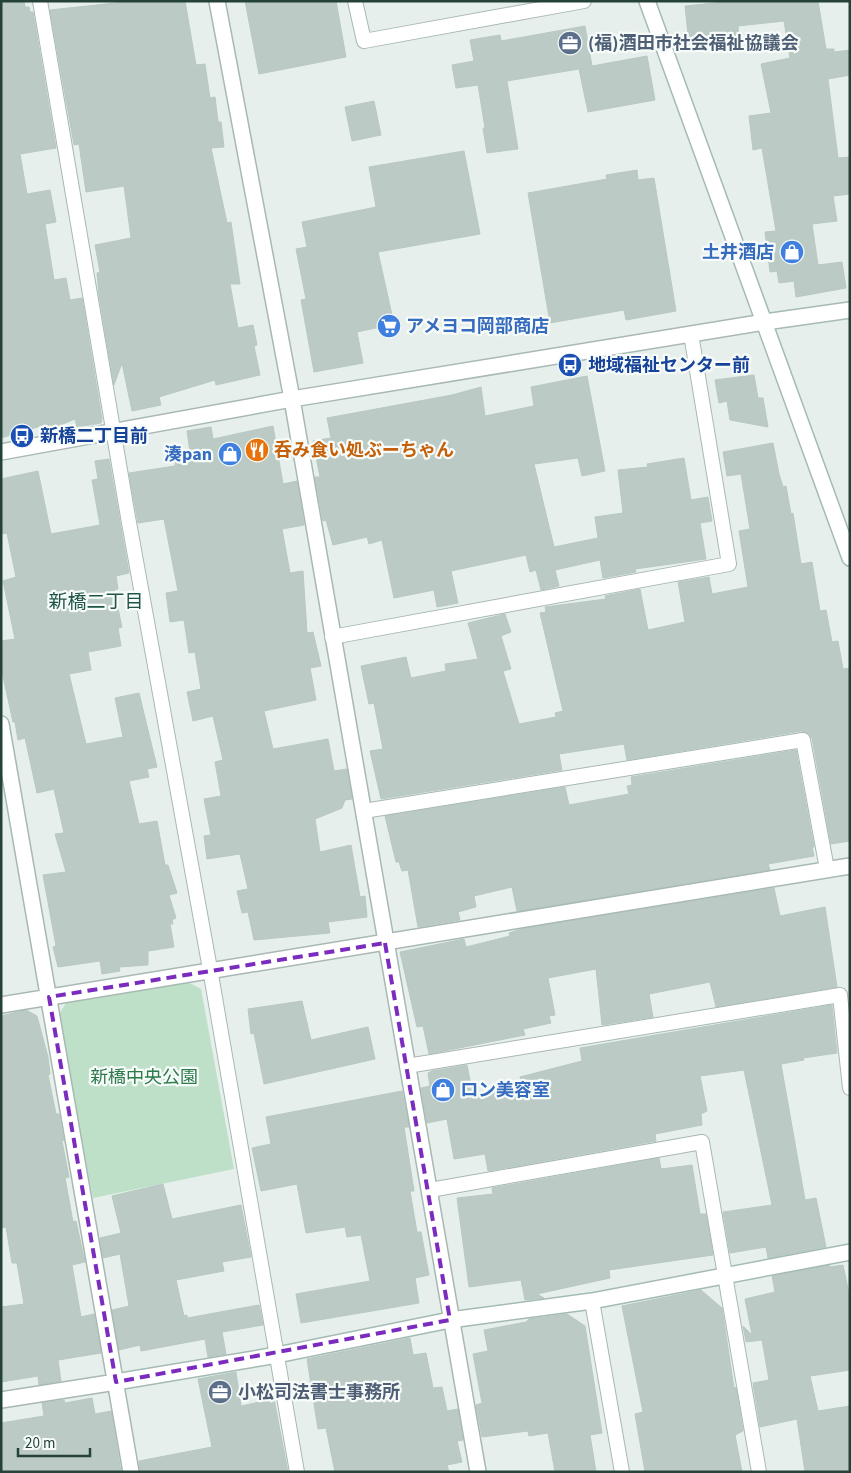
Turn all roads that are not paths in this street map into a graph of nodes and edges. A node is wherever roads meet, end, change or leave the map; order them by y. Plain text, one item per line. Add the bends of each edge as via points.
1 (40, 1) edge
2 (217, 1) edge
3 (355, 1) edge
4 (584, 1) edge
5 (646, 1) edge
6 (533, 5) edge
7 (850, 310) edge
8 (765, 322) junction
9 (691, 334) junction
10 (292, 399) junction
11 (115, 433) junction
12 (1, 452) edge
13 (850, 558) edge
14 (332, 637) junction
15 (1, 724) edge
16 (364, 811) junction
17 (850, 866) edge
18 (827, 869) junction
19 (385, 943) junction
20 (210, 969) junction
21 (49, 997) junction
22 (1, 1005) edge
23 (407, 1066) junction
24 (850, 1088) edge
25 (430, 1190) junction
26 (850, 1252) edge
27 (726, 1276) junction
28 (592, 1301) junction
29 (450, 1320) junction
30 (277, 1355) junction
31 (116, 1382) junction
32 (1, 1400) edge
33 (131, 1472) edge
34 (297, 1472) edge
35 (478, 1472) edge
36 (622, 1472) edge
37 (759, 1472) edge

1 - 11 lane
2 - 10 street
3 - 6 lane via 364,41
4 - 6 lane
5 - 8 street
7 - 8 street
8 - 9 street
8 - 13 street
9 - 10 street
9 - 14 lane via 730,564
10 - 11 street
10 - 14 street
11 - 12 street
11 - 20 lane
14 - 16 street
15 - 21 street
16 - 18 lane via 803,740
16 - 19 street
17 - 18 street
18 - 19 street
19 - 20 street
19 - 23 street
20 - 21 street
20 - 30 lane
21 - 22 street
21 - 31 street
23 - 24 lane via 840,995
23 - 25 street
25 - 27 lane via 702,1142
25 - 29 street
26 - 27 street
27 - 28 street
27 - 37 lane
28 - 29 street
28 - 36 lane
29 - 30 street
29 - 35 street
30 - 31 street
30 - 34 lane
31 - 32 street
31 - 33 street

